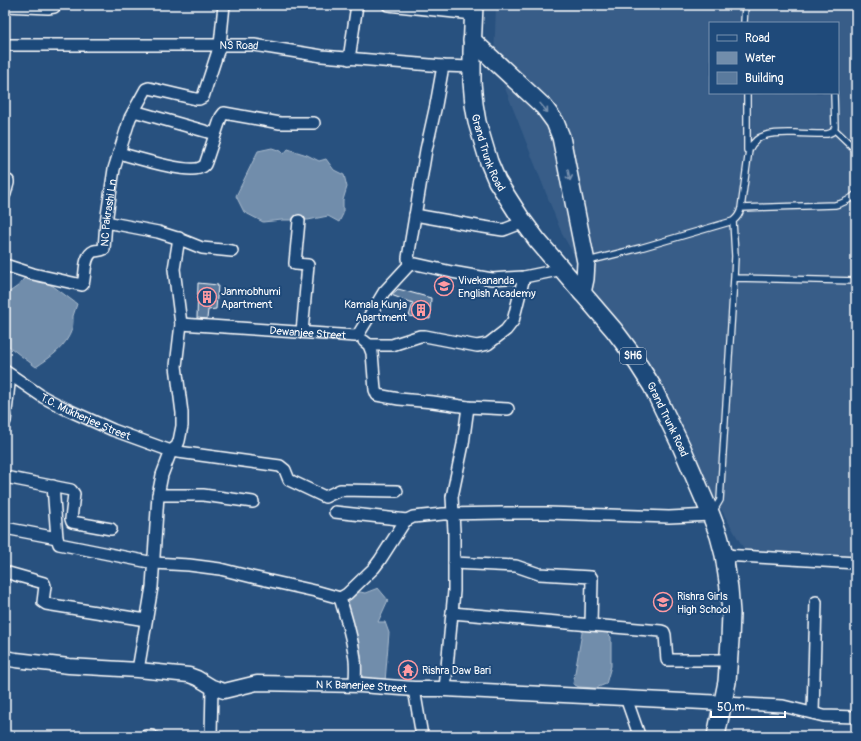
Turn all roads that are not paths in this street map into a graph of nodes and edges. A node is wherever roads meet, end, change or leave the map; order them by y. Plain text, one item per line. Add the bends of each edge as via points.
1 (56, 5) edge
2 (224, 5) edge
3 (357, 5) edge
4 (388, 5) edge
5 (745, 5) edge
6 (5, 6) edge
7 (473, 9) edge
8 (744, 22) edge
9 (472, 40) junction
10 (5, 45) edge
11 (220, 45) junction
12 (349, 59) junction
13 (443, 66) junction
14 (472, 68) junction
15 (747, 94) edge
16 (834, 94) edge
17 (134, 111) junction
18 (314, 123) dead end
19 (834, 129) junction
20 (216, 134) junction
21 (856, 150) edge
22 (119, 153) junction
23 (748, 161) junction
24 (5, 180) edge
25 (5, 194) edge
26 (856, 194) edge
27 (741, 208) junction
28 (415, 215) junction
29 (299, 221) dead end
30 (733, 221) junction
31 (106, 222) junction
32 (524, 222) junction
33 (179, 238) junction
34 (232, 251) dead end
35 (586, 262) junction
36 (5, 265) edge
37 (409, 265) junction
38 (563, 269) junction
39 (524, 276) junction
40 (734, 278) junction
41 (856, 281) edge
42 (582, 293) junction
43 (181, 324) junction
44 (302, 332) junction
45 (358, 335) junction
46 (369, 345) junction
47 (8, 373) edge
48 (468, 407) junction
49 (508, 409) dead end
50 (5, 421) edge
51 (171, 451) junction
52 (5, 477) edge
53 (53, 486) junction
54 (397, 491) dead end
55 (158, 495) junction
56 (253, 502) dead end
57 (335, 512) dead end
58 (453, 514) junction
59 (711, 515) junction
60 (407, 520) junction
61 (5, 528) edge
62 (111, 529) dead end
63 (57, 538) junction
64 (724, 554) junction
65 (154, 563) junction
66 (454, 563) junction
67 (856, 563) edge
68 (5, 572) edge
69 (340, 598) junction
70 (816, 602) dead end
71 (452, 613) junction
72 (146, 620) junction
73 (591, 625) junction
74 (5, 658) edge
75 (729, 660) junction
76 (138, 670) junction
77 (355, 685) junction
78 (212, 687) junction
79 (414, 689) junction
80 (445, 689) junction
81 (626, 698) junction
82 (724, 702) junction
83 (813, 713) junction
84 (856, 717) edge
85 (146, 736) edge
86 (152, 736) edge
87 (211, 736) edge
88 (422, 736) edge
89 (638, 736) edge
90 (716, 736) edge

1 - 6 street via 48,8
2 - 11 street
3 - 12 street
4 - 7 street
5 - 8 lane
7 - 9 main road, Grand Trunk Road / SH6
9 - 14 main road, Grand Trunk Road / SH6
9 -> 35 main road via 544,107 555,122 562,137
10 - 11 street, NS Road
11 - 12 street, NS Road via 254,45
11 - 17 street, NC Pakrashi Ln via 201,98 149,88
12 - 13 street, NS Road
13 - 14 street, NS Road
13 - 28 street
14 - 32 main road, Grand Trunk Road / SH6 via 477,122 489,162 497,181
15 - 23 lane
16 - 19 lane
17 - 20 street
17 - 22 street, NC Pakrashi Ln
18 - 20 street via 274,122 224,113
19 - 21 lane
19 - 23 lane via 827,134 775,133 764,136 752,144
20 - 22 street via 204,166 198,169 167,166
22 - 31 street, NC Pakrashi Ln
23 - 27 lane
24 - 25 street via 8,183
26 - 27 lane via 835,205
27 - 30 lane via 740,214
28 - 32 street via 503,230
28 - 37 street
29 - 44 street via 295,263 308,265
30 - 35 lane
30 - 40 lane
31 - 33 street
31 - 36 street, NC Pakrashi Ln via 104,249 94,252 88,258 83,285
32 - 38 main road, Grand Trunk Road / SH6
33 - 34 street via 202,248
33 - 43 street via 174,269
35 - 42 main road
37 - 39 street via 416,264 492,279
37 - 45 street, Dewanjee Street via 384,292
38 - 39 street
38 - 42 main road, Grand Trunk Road / SH6
39 - 46 street via 513,321 488,344 477,346 420,336 392,345
40 - 41 lane
40 - 59 lane via 720,500
42 - 59 main road, Grand Trunk Road / SH6 via 614,330 652,386
43 - 44 street, Dewanjee Street
43 - 51 street via 176,362 183,419 179,441
44 - 45 street, Dewanjee Street
45 - 46 street
46 - 48 street via 373,357 377,395
47 - 50 street
47 - 51 street, T.C. Mukherjee Street via 66,409 113,430
48 - 49 street
48 - 58 street via 452,497
51 - 54 street, T.C. Mukherjee Street via 280,466 285,470 289,480 325,497 340,490
51 - 55 street
52 - 53 street
53 - 62 street via 74,492 72,522
53 - 63 street
55 - 56 street via 203,495
55 - 65 street
57 - 60 street
58 - 59 street via 548,513 669,517
58 - 60 street via 413,517
58 - 66 street
59 - 64 main road, Grand Trunk Road / SH6
60 - 69 street via 374,568
61 - 63 street
63 - 65 street via 62,545
64 - 67 street
64 - 75 main road, Grand Trunk Road / SH6 via 731,612
65 - 69 street via 220,569
65 - 72 street
66 - 71 street
66 - 73 street via 514,566 539,574 591,577
68 - 72 street via 44,583 46,586 43,602 46,604
69 - 77 street via 353,645
70 - 83 street
71 - 73 street
71 - 80 street
72 - 76 street
73 - 75 street via 664,632 669,660
74 - 76 street, N K Banerjee Street via 69,666
75 - 82 main road, Grand Trunk Road / SH6
76 - 78 street, N K Banerjee Street via 188,675
77 - 78 street, N K Banerjee Street via 257,684 224,691
77 - 79 street, N K Banerjee Street
78 - 87 street
79 - 80 street, N K Banerjee Street
79 - 88 street
80 - 81 street, N K Banerjee Street
81 - 82 street, N K Banerjee Street
81 - 89 street
82 - 83 street via 783,706
82 - 90 main road, Grand Trunk Road / SH6
83 - 84 street
85 - 86 street

